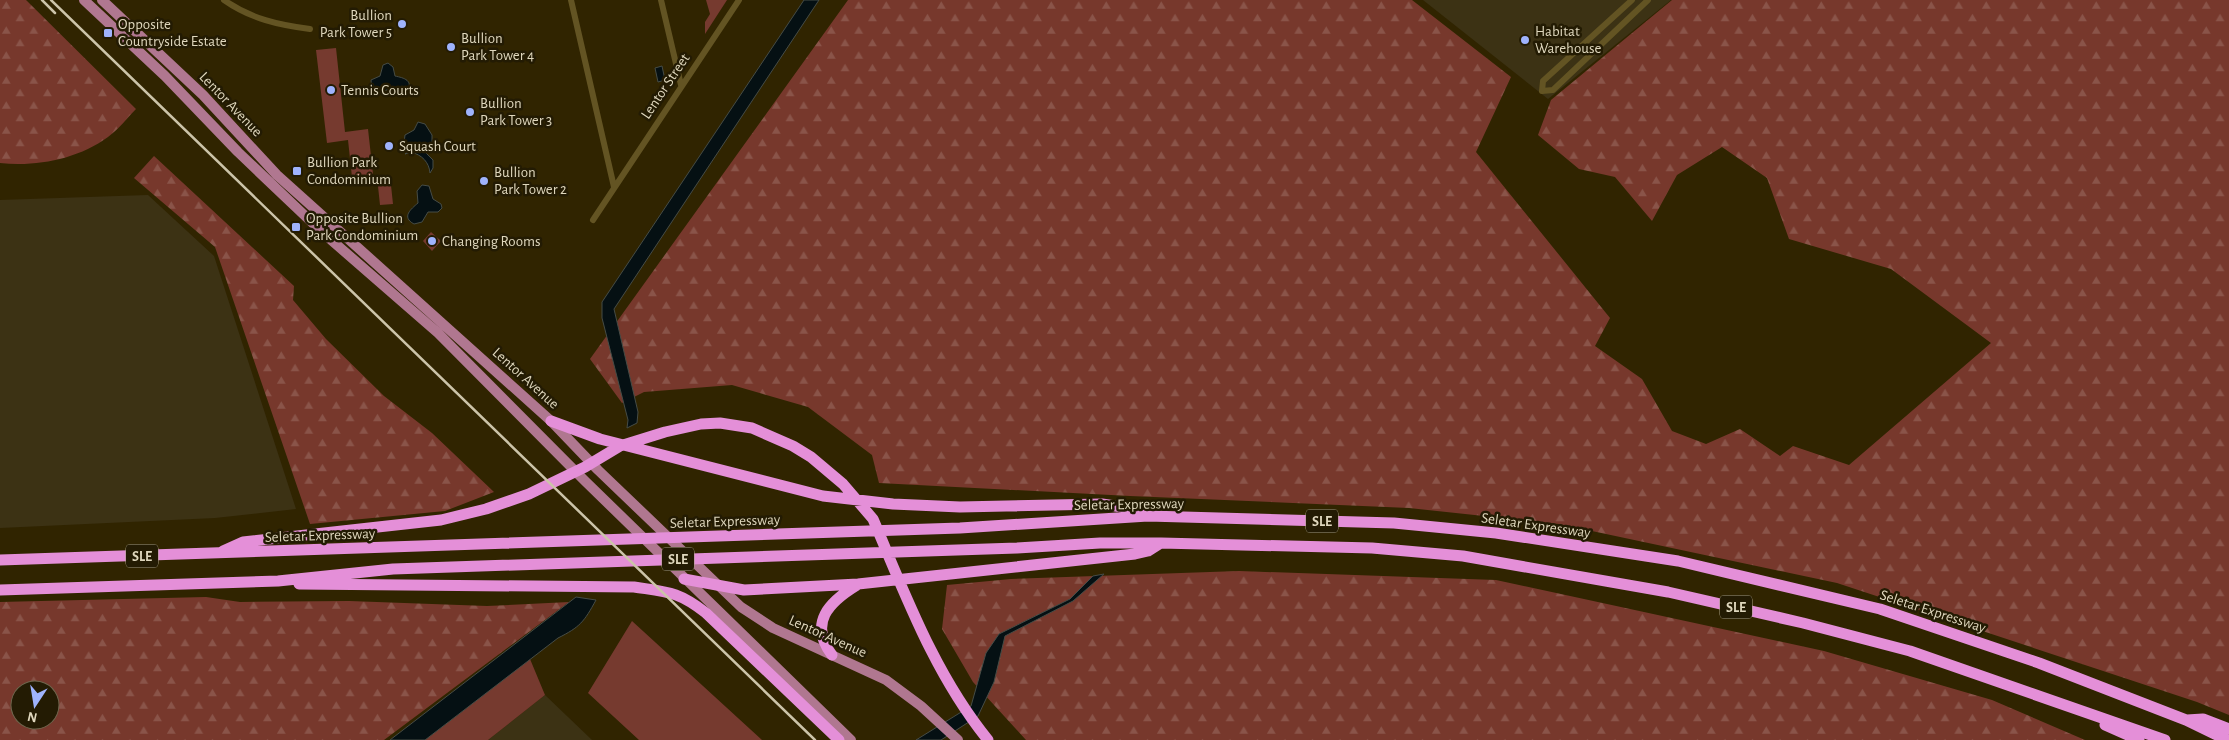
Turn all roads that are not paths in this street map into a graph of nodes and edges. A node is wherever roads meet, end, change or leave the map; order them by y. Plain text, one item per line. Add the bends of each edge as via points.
1 (84, 0) edge
2 (102, 0) edge
3 (224, 0) edge
4 (571, 0) edge
5 (662, 0) edge
6 (738, 0) edge
7 (1632, 0) edge
8 (1648, 0) edge
9 (310, 29) dead end
10 (681, 85) junction
11 (614, 187) junction
12 (593, 220) dead end
13 (551, 421) junction
14 (598, 470) junction
15 (585, 482) junction
16 (1148, 516) junction
17 (1161, 543) junction
18 (219, 553) junction
19 (0, 560) edge
20 (684, 579) junction
21 (278, 581) junction
22 (858, 584) junction
23 (718, 587) junction
24 (0, 590) edge
25 (832, 655) junction
26 (2089, 714) junction
27 (2186, 720) junction
28 (2229, 728) edge
29 (957, 739) edge
30 (839, 740) edge
31 (851, 740) edge
32 (988, 740) edge
33 (2139, 740) edge
34 (2165, 740) edge
35 (2228, 740) edge

1 - 15 main road, Lentor Avenue via 322,232 438,333
2 - 13 main road, Lentor Avenue via 203,95 299,196
3 - 9 street via 259,19
4 - 11 street
5 - 10 street
6 - 10 street, Lentor Street
7 - 8 street via 1543,80 1542,91 1553,90
10 - 11 street, Lentor Street
11 - 12 street, Lentor Street
13 - 14 main road, Lentor Avenue
13 - 16 highway via 600,439 823,496 950,506 1102,504 1129,508
14 - 15 main road
14 - 23 main road, Lentor Avenue
15 - 20 main road, Lentor Avenue
16 - 18 highway, Seletar Expressway / SLE via 960,528
16 - 27 highway, Seletar Expressway / SLE via 1394,523 1496,533 1678,561 1880,609 2040,663
17 - 21 highway, SLE via 392,569
17 - 22 highway via 1135,554
17 - 26 highway, SLE via 1372,548 1463,556 1668,592 1910,651
18 - 19 highway, Seletar Expressway / SLE
18 - 32 highway via 243,542 441,520 529,494 620,446 683,427 720,423 752,428 811,457 861,503 873,519 941,672
20 - 23 highway
20 - 31 main road, Lentor Avenue
21 - 24 highway, SLE
21 - 30 highway via 320,586 634,587 666,591 687,598 727,632
22 - 23 highway via 744,590
22 - 25 highway via 830,604 822,620 822,636
23 - 25 main road, Lentor Avenue via 760,620
25 - 29 main road, Lentor Avenue via 898,689
26 - 33 highway via 2104,725
26 - 34 highway, SLE
27 - 28 highway via 2204,719
27 - 35 highway, Seletar Expressway / SLE

